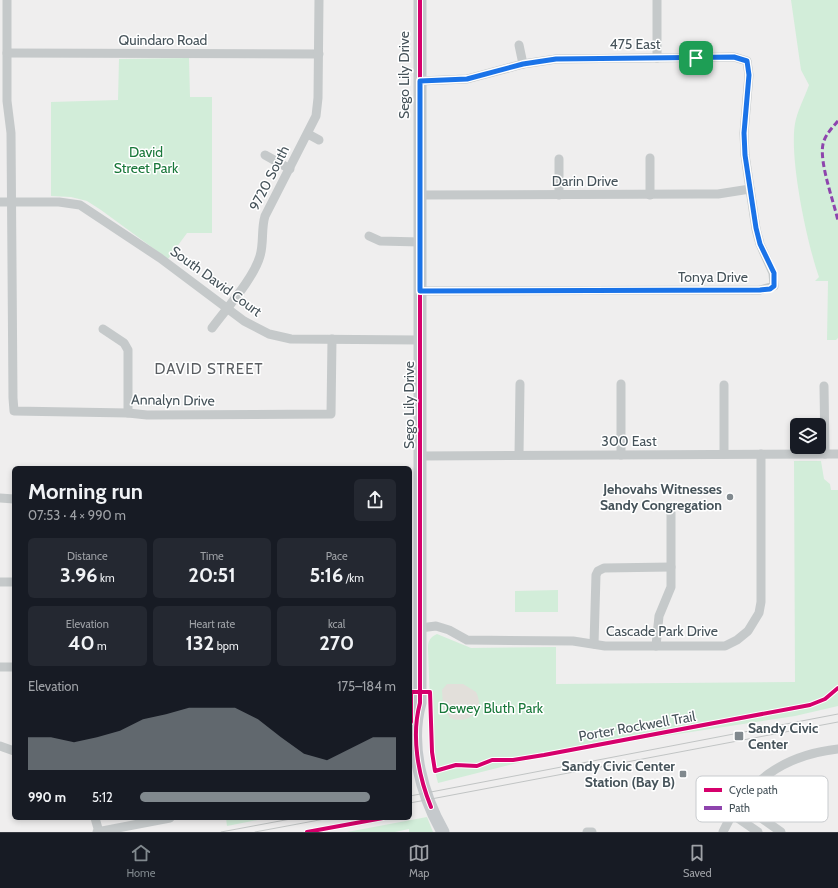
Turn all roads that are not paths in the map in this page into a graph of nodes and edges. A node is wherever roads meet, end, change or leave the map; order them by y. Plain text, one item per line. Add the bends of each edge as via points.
1 (7, 0) edge
2 (319, 0) edge
3 (420, 0) edge
4 (657, 0) edge
5 (519, 45) dead end
6 (7, 53) junction
7 (319, 54) junction
8 (657, 58) junction
9 (747, 61) joint
10 (523, 64) junction
11 (420, 81) junction
12 (308, 134) junction
13 (319, 140) dead end
14 (265, 155) dead end
15 (650, 158) dead end
16 (559, 159) dead end
17 (290, 169) junction
18 (750, 189) junction
19 (420, 195) junction
20 (559, 195) junction
21 (650, 195) junction
22 (0, 202) edge
23 (12, 202) junction
24 (369, 236) dead end
25 (420, 242) junction
26 (420, 291) junction
27 (227, 308) junction
28 (212, 328) dead end
29 (103, 329) dead end
30 (332, 339) junction
31 (420, 340) junction
32 (520, 384) dead end
33 (621, 384) dead end
34 (724, 385) dead end
35 (824, 386) dead end
36 (128, 413) junction
37 (824, 418) edge
38 (724, 454) junction
39 (761, 454) junction
40 (790, 454) edge
41 (826, 454) edge
42 (838, 454) edge
43 (519, 455) junction
44 (621, 455) junction
45 (420, 456) junction
46 (416, 497) edge
47 (0, 498) edge
48 (12, 499) edge
49 (671, 506) dead end
50 (671, 567) junction
51 (0, 582) edge
52 (12, 582) edge
53 (420, 628) junction
54 (594, 644) junction
55 (656, 646) junction
56 (0, 667) edge
57 (12, 667) edge
58 (415, 703) edge
59 (0, 746) edge
60 (838, 749) edge
61 (12, 750) edge
62 (415, 774) edge
63 (766, 776) edge
64 (95, 820) edge
65 (160, 820) edge
66 (728, 822) edge
67 (744, 822) edge
68 (767, 822) edge
69 (98, 832) edge
70 (443, 832) edge
71 (452, 832) edge
72 (587, 832) edge
73 (592, 832) edge
74 (723, 832) edge
75 (758, 832) edge
76 (781, 832) edge

1 - 6 street
2 - 7 street, 9720 South
3 - 11 main road, Sego Lily Drive
4 - 8 street
5 - 10 street
6 - 7 street, Quindaro Road
6 - 23 street
7 - 12 street, 9720 South via 318,107
8 - 9 street, 475 East via 734,57
8 - 10 street, 475 East via 573,58
9 - 18 street, Tonya Drive via 749,75 744,145
10 - 11 street, 475 East via 467,79
11 - 19 main road, Sego Lily Drive
12 - 13 street
12 - 17 street, 9720 South
14 - 17 street
15 - 21 street
16 - 20 street
17 - 27 street, 9720 South via 262,224 261,254 256,267
18 - 21 street, Darin Drive via 718,194
18 - 26 street, Tonya Drive via 760,244 775,277 774,286 770,289
19 - 20 street, Darin Drive
19 - 25 main road, Sego Lily Drive
20 - 21 street, Darin Drive
22 - 23 street, South David Court
23 - 27 street, South David Court via 59,202 80,205 96,213
23 - 36 street, Annalyn Drive via 14,411
24 - 25 street via 380,241
25 - 26 main road, Sego Lily Drive
26 - 31 main road, Sego Lily Drive
27 - 28 street, 9720 South
27 - 30 street, South David Court via 244,321 269,334 291,339
29 - 36 street via 124,343 128,350
30 - 31 street
30 - 36 street, Annalyn Drive via 331,414
31 - 45 main road, Sego Lily Drive
32 - 43 street
33 - 44 street
34 - 38 street
35 - 37 street
38 - 39 street, 300 East
38 - 44 street, 300 East
39 - 40 street, 300 East
39 - 55 street, Cascade Park Drive via 759,613 748,631 725,646
41 - 42 street, 300 East
43 - 44 street, 300 East
43 - 45 street, 300 East
45 - 46 main road, Sego Lily Drive
46 - 53 main road, Sego Lily Drive
47 - 48 street
49 - 50 street
50 - 54 street via 604,568 598,571
50 - 55 street via 669,592 657,622
51 - 52 street
53 - 54 street, Cascade Park Drive via 436,626 467,640 574,641
53 - 58 main road, Sego Lily Drive
54 - 55 street, Cascade Park Drive
56 - 57 street
58 - 62 main road, Sego Lily Drive
58 - 71 main road, Sego Lily Drive via 424,716 430,781 438,805
59 - 61 street
60 - 63 street via 816,752 784,764
62 - 70 main road, Sego Lily Drive
64 - 69 street
65 - 69 street
66 - 74 street
67 - 75 street
68 - 76 street
72 - 73 street

